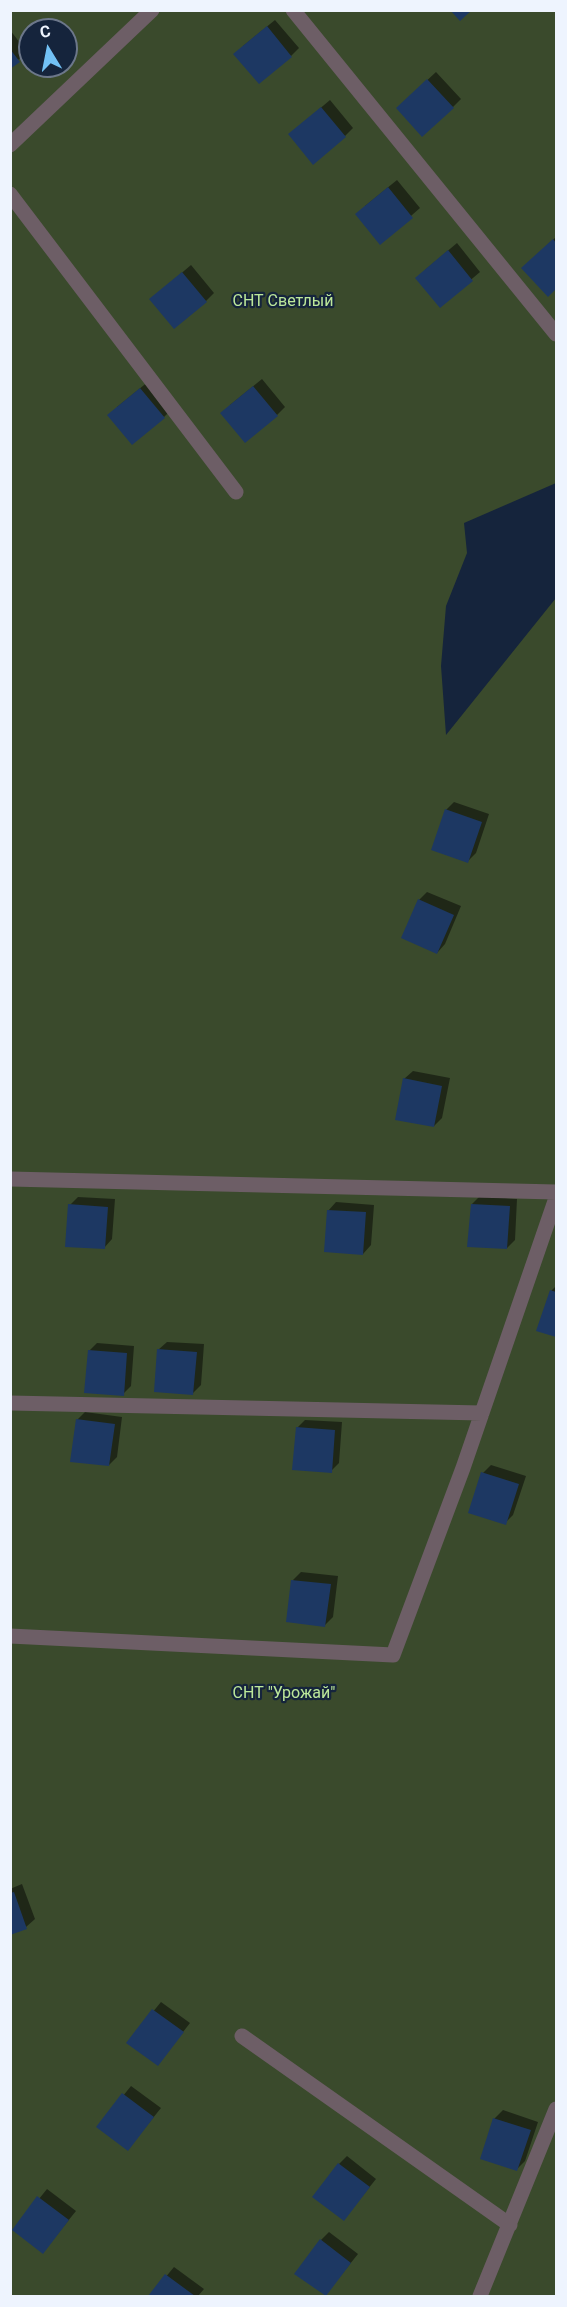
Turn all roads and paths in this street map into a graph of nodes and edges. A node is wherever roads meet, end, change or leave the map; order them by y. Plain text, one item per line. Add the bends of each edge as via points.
1 (152, 10) edge
2 (293, 10) edge
3 (10, 145) edge
4 (10, 194) edge
5 (556, 334) edge
6 (236, 492) dead end
7 (10, 1179) edge
8 (556, 1192) edge
9 (556, 1198) edge
10 (10, 1403) edge
11 (482, 1413) junction
12 (10, 1636) edge
13 (242, 2036) dead end
14 (556, 2109) edge
15 (510, 2225) junction
16 (480, 2296) edge

1 - 3 street
2 - 5 street
4 - 6 street
7 - 8 street
9 - 11 street
10 - 11 street
11 - 12 street via 393,1655
13 - 15 street
14 - 15 street
15 - 16 street

